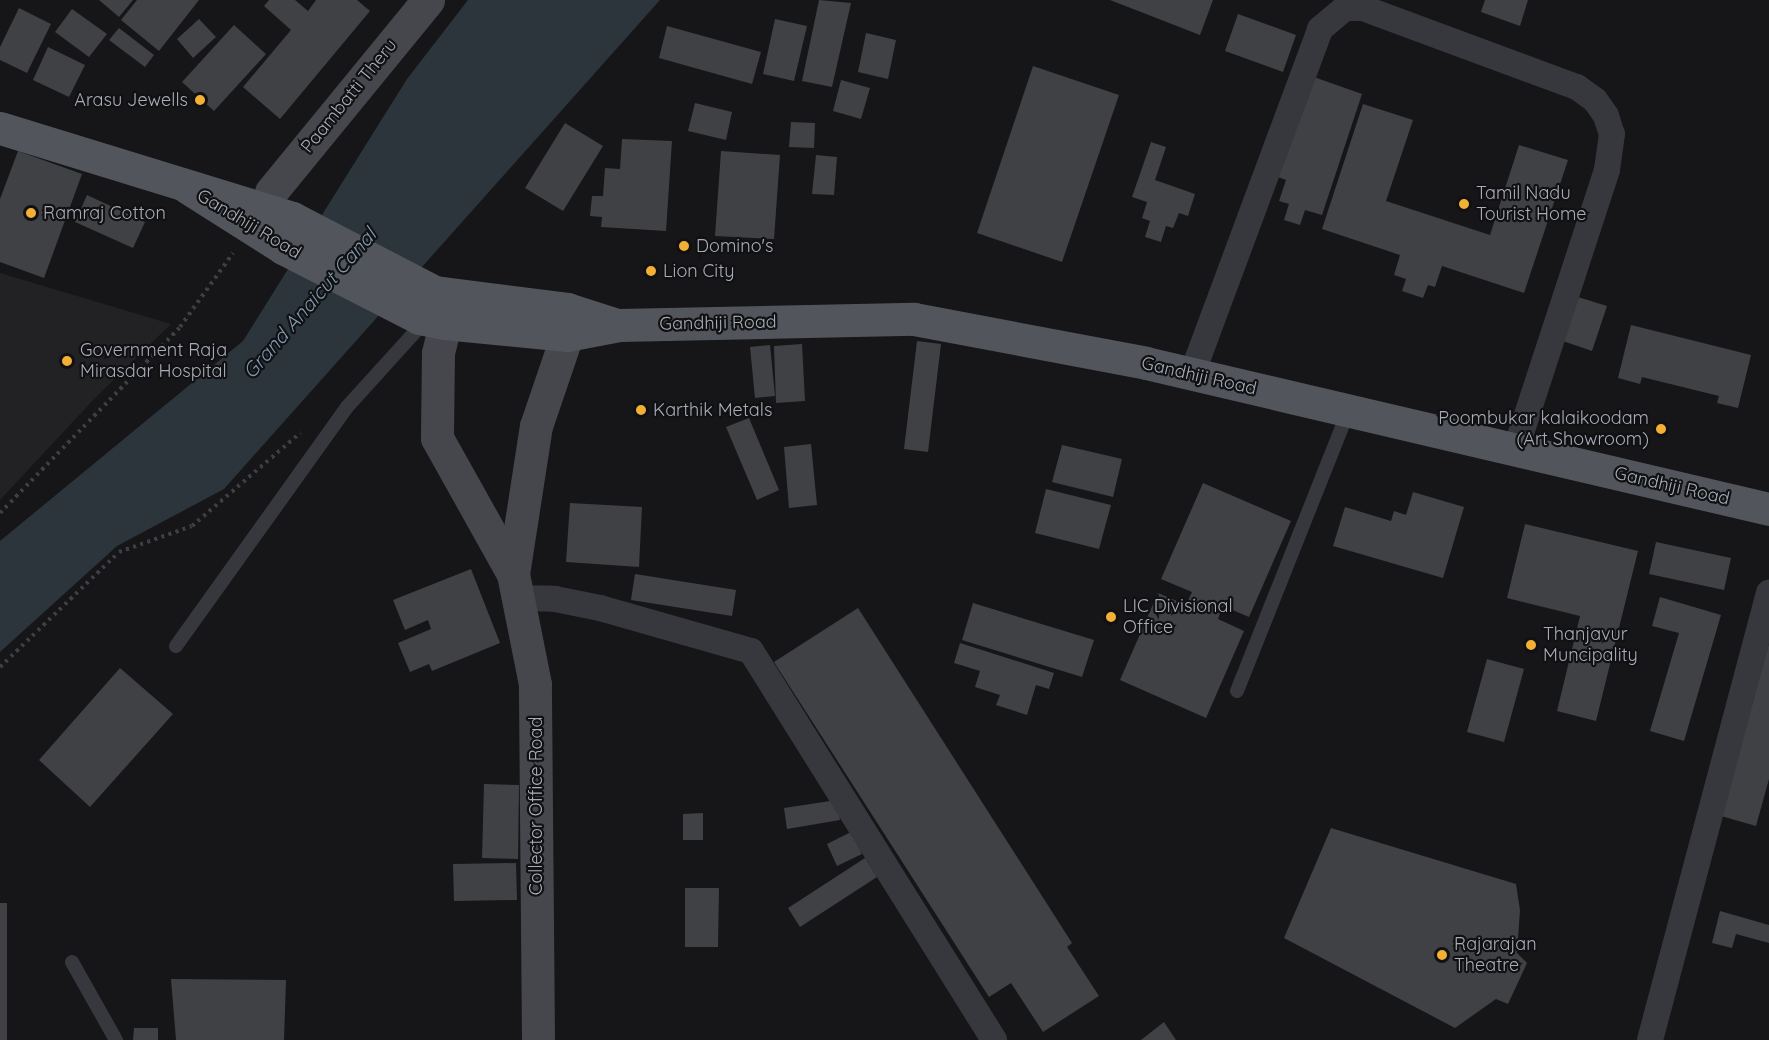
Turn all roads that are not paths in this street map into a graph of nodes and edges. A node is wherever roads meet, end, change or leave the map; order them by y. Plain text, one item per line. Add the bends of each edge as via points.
1 (428, 0) edge
2 (0, 128) edge
3 (187, 187) junction
4 (271, 192) dead end
5 (288, 233) junction
6 (435, 309) junction
7 (567, 322) junction
8 (1192, 374) junction
9 (1349, 410) junction
10 (1516, 449) junction
11 (1769, 509) edge
12 (514, 586) junction
13 (1769, 593) edge
14 (176, 646) dead end
15 (1237, 691) dead end
16 (72, 962) dead end
17 (116, 1040) edge
18 (538, 1040) edge
19 (994, 1040) edge
20 (1650, 1040) edge

1 - 4 main road, Paambatti Theru
2 - 3 main road, Gandhiji Road
3 - 5 main road, Gandhiji Road
3 - 5 main road, Gandhiji Road via 251,227
5 - 6 main road, Gandhiji Road
6 - 7 main road, Gandhiji Road
6 - 12 main road, Collector Office Road via 437,438
6 - 14 lane via 347,407
7 - 8 main road, Gandhiji Road via 619,325 914,319
7 - 12 main road, Collector Office Road via 536,426
8 - 9 main road, Gandhiji Road
8 - 10 street via 1320,29 1345,8 1363,8 1577,87 1595,100 1606,116 1612,134 1607,170
9 - 10 main road, Gandhiji Road
9 - 15 lane
10 - 11 main road, Gandhiji Road
12 - 18 main road, Collector Office Road via 535,684
12 - 19 street via 751,651
13 - 20 street
16 - 17 lane

